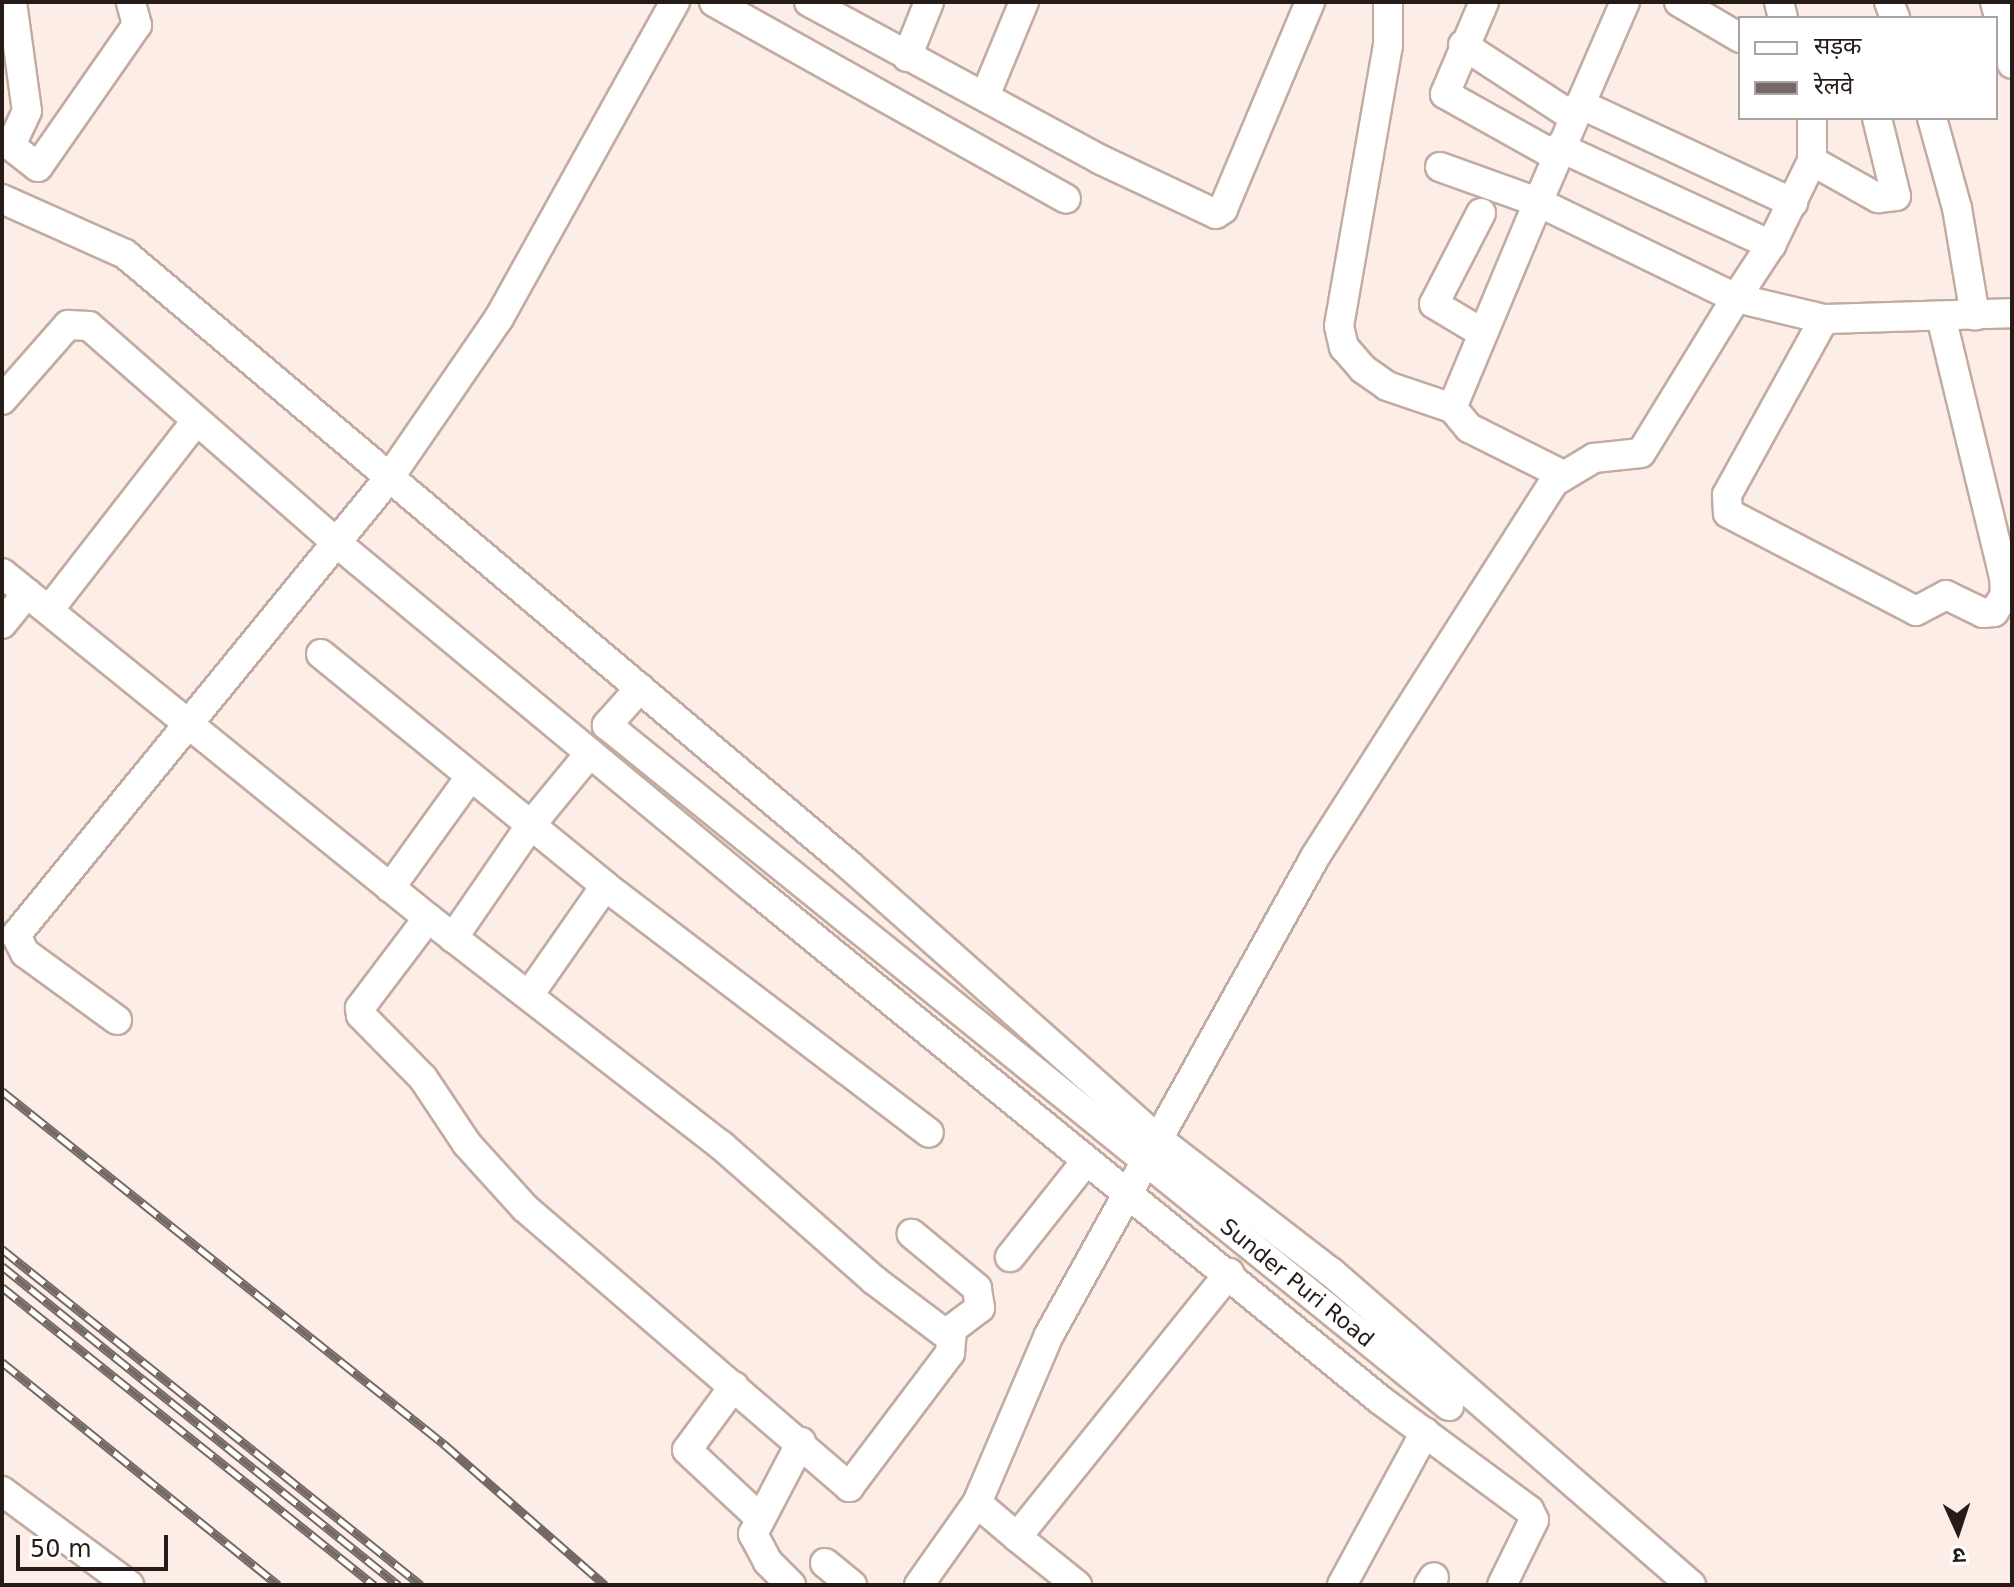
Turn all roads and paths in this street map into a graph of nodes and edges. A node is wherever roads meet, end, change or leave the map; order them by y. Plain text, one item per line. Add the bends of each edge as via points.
1 (12, 2) edge
2 (131, 2) edge
3 (675, 2) edge
4 (714, 2) edge
5 (929, 2) edge
6 (1024, 2) edge
7 (1310, 2) edge
8 (1388, 2) edge
9 (1484, 2) edge
10 (1625, 2) edge
11 (1679, 2) edge
12 (1995, 2) edge
13 (814, 3) edge
14 (1738, 37) edge
15 (1463, 45) junction
16 (907, 57) junction
17 (2012, 64) edge
18 (985, 96) junction
19 (1576, 110) junction
20 (1812, 120) edge
21 (1877, 120) edge
22 (1933, 120) edge
23 (1557, 152) junction
24 (1812, 161) junction
25 (1440, 167) dead end
26 (2, 199) edge
27 (1066, 199) dead end
28 (1538, 202) junction
29 (1793, 203) junction
30 (1481, 213) dead end
31 (1771, 245) junction
32 (1736, 298) junction
33 (2012, 313) edge
34 (1975, 315) junction
35 (1941, 317) junction
36 (1824, 319) junction
37 (1481, 332) junction
38 (2, 400) edge
39 (1452, 408) junction
40 (196, 421) junction
41 (1561, 474) junction
42 (389, 478) junction
43 (338, 544) junction
44 (2, 573) edge
45 (38, 602) junction
46 (2003, 617) edge
47 (2, 624) edge
48 (321, 654) dead end
49 (640, 688) junction
50 (187, 724) junction
51 (607, 725) junction
52 (588, 752) junction
53 (470, 777) junction
54 (530, 826) junction
55 (605, 886) junction
56 (390, 888) junction
57 (428, 918) junction
58 (453, 938) junction
59 (529, 995) junction
60 (117, 1020) dead end
61 (929, 1133) dead end
62 (1151, 1150) junction
63 (1086, 1161) junction
64 (1125, 1190) junction
65 (912, 1234) dead end
66 (1010, 1257) dead end
67 (1229, 1273) junction
68 (951, 1338) junction
69 (734, 1386) junction
70 (1449, 1406) dead end
71 (1425, 1432) junction
72 (801, 1442) junction
73 (2, 1491) edge
74 (977, 1503) junction
75 (760, 1518) junction
76 (1017, 1537) junction
77 (825, 1563) dead end
78 (1666, 1576) edge
79 (129, 1585) edge
80 (791, 1585) edge
81 (852, 1585) edge
82 (919, 1585) edge
83 (1077, 1585) edge
84 (1342, 1585) edge
85 (1502, 1585) edge
86 (1691, 1585) edge

1 - 2 street via 27,111 11,146 38,167 137,25
3 - 42 street via 499,318
4 - 27 street
5 - 16 street
6 - 18 street
7 - 18 street via 1223,209 1216,214 1099,159
8 - 39 street via 1388,45 1339,326 1344,347 1363,369 1387,386
9 - 15 street
10 - 19 street
11 - 14 street
12 - 17 street
13 - 16 street
15 - 19 street
15 - 23 street via 1445,94
16 - 18 street
19 - 23 street
19 - 29 street
20 - 24 street
21 - 24 street via 1896,196 1878,198
22 - 34 street via 1957,208
23 - 28 street
23 - 31 street
24 - 29 street
25 - 28 street
26 - 42 street via 125,254
28 - 32 street
28 - 37 street
29 - 31 street
30 - 37 street via 1434,304
31 - 32 street
32 - 36 street
32 - 41 street via 1641,453 1594,458
33 - 34 street
34 - 35 street
35 - 36 street
35 - 46 street via 2004,577
36 - 46 street via 1727,495 1728,513 1916,611 1946,595
37 - 39 street
38 - 40 street via 68,325 78,323 89,326
39 - 41 street via 1469,428
40 - 43 street
40 - 45 street
41 - 62 street via 1315,857
42 - 43 street
42 - 49 street
43 - 50 street
43 - 52 street
44 - 45 street
45 - 47 street
45 - 50 street
48 - 53 street
49 - 51 street
49 - 62 street
50 - 56 street
50 - 60 street via 16,935 25,953
51 - 52 street
51 - 62 street via 808,893
52 - 54 street
52 - 63 street
53 - 54 street
53 - 56 street
54 - 55 street
54 - 58 street
55 - 59 street
55 - 61 street
56 - 57 street
57 - 58 street
57 - 69 street via 360,1008 361,1015 423,1078 467,1144 525,1208
58 - 59 street
59 - 68 street via 721,1145 874,1280
62 - 64 street
62 - 70 street, Sunder Puri Road
62 - 78 street via 1331,1272
63 - 64 street
63 - 66 street
64 - 67 street
64 - 74 street via 1049,1335
65 - 68 street via 977,1288 980,1308 952,1329
67 - 71 street
67 - 76 street
68 - 72 street via 950,1353 849,1487
69 - 72 street
69 - 75 street via 687,1450
71 - 84 street
71 - 85 street via 1533,1515
72 - 75 street
73 - 79 street
74 - 76 street
74 - 82 street
75 - 80 street via 755,1545
76 - 83 street
77 - 81 street
78 - 86 street

